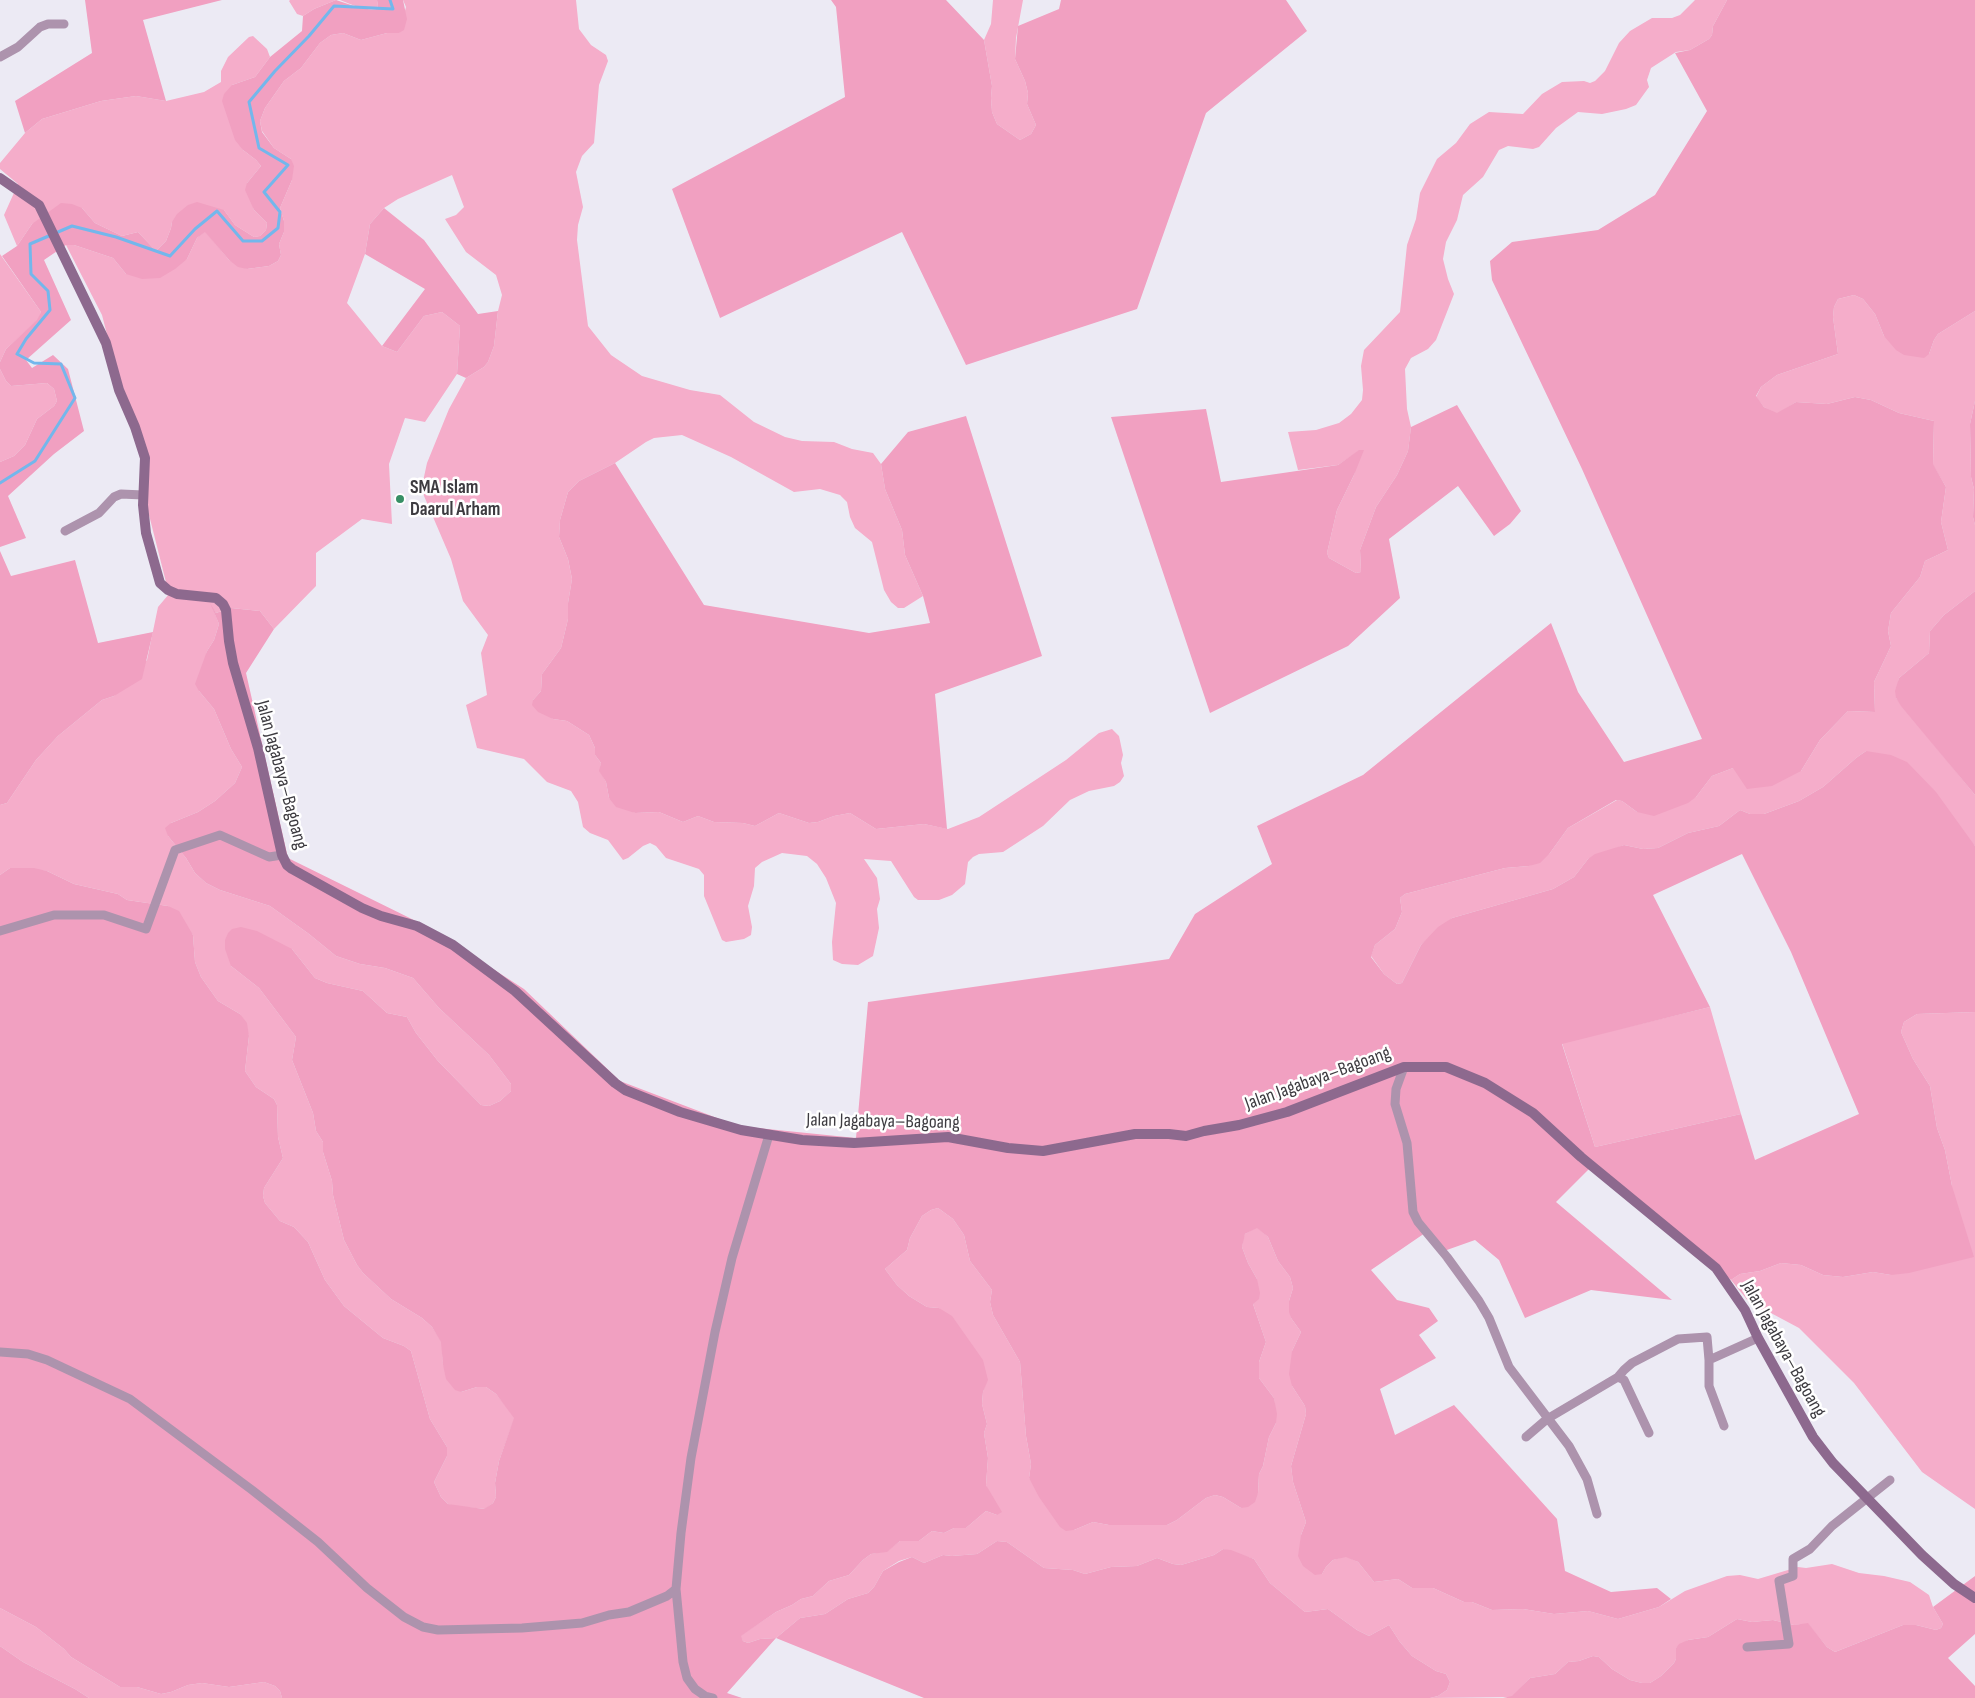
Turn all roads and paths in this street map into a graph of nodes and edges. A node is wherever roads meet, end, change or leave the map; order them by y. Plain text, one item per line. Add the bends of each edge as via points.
1 (64, 24) dead end
2 (0, 57) edge
3 (0, 178) edge
4 (143, 495) junction
5 (65, 531) dead end
6 (282, 856) junction
7 (0, 930) edge
8 (1404, 1067) junction
9 (769, 1135) junction
10 (1758, 1338) junction
11 (0, 1352) edge
12 (1710, 1360) junction
13 (1618, 1377) junction
14 (1547, 1419) junction
15 (1724, 1426) dead end
16 (1649, 1433) dead end
17 (1526, 1437) dead end
18 (1890, 1480) dead end
19 (1868, 1499) junction
20 (1597, 1514) dead end
21 (676, 1589) junction
22 (1975, 1598) edge
23 (1748, 1647) dead end
24 (713, 1698) edge

1 - 2 street via 40,27 18,47
3 - 4 street, Jalan Jagabaya–Bagoang via 38,204 106,342 119,390 145,458
4 - 5 street via 120,494 99,513
4 - 6 street, Jalan Jagabaya–Bagoang via 146,533 160,583 177,594 216,598 226,610 228,642 258,748
6 - 7 street via 269,857 220,835 174,850 146,930 104,915 54,915
6 - 9 street, Jalan Jagabaya–Bagoang via 292,869 362,908 417,926 453,944 516,990 625,1090 680,1112
8 - 9 street, Jalan Jagabaya–Bagoang via 1287,1112 1186,1136 1135,1134 1043,1151 948,1137 854,1143
8 - 10 street, Jalan Jagabaya–Bagoang via 1446,1067 1485,1083 1533,1113 1581,1157 1716,1268 1745,1310
8 - 14 street via 1394,1104 1407,1143 1413,1212 1479,1300 1509,1367
9 - 21 street via 732,1258 715,1332 691,1458
10 - 12 street
10 - 19 street, Jalan Jagabaya–Bagoang via 1813,1437
11 - 21 street via 28,1354 47,1360 130,1399 318,1542 396,1611 423,1627 438,1630 522,1628 582,1623 629,1612
12 - 13 street via 1707,1337 1678,1339 1632,1364
12 - 15 street via 1709,1386
13 - 14 street
13 - 16 street via 1624,1380
14 - 17 street
14 - 20 street via 1569,1446 1587,1479
18 - 19 street
19 - 22 street, Jalan Jagabaya–Bagoang via 1922,1555
19 - 23 street via 1832,1526 1810,1549 1793,1559 1793,1576 1779,1582 1789,1644
21 - 24 street via 687,1678 695,1689

